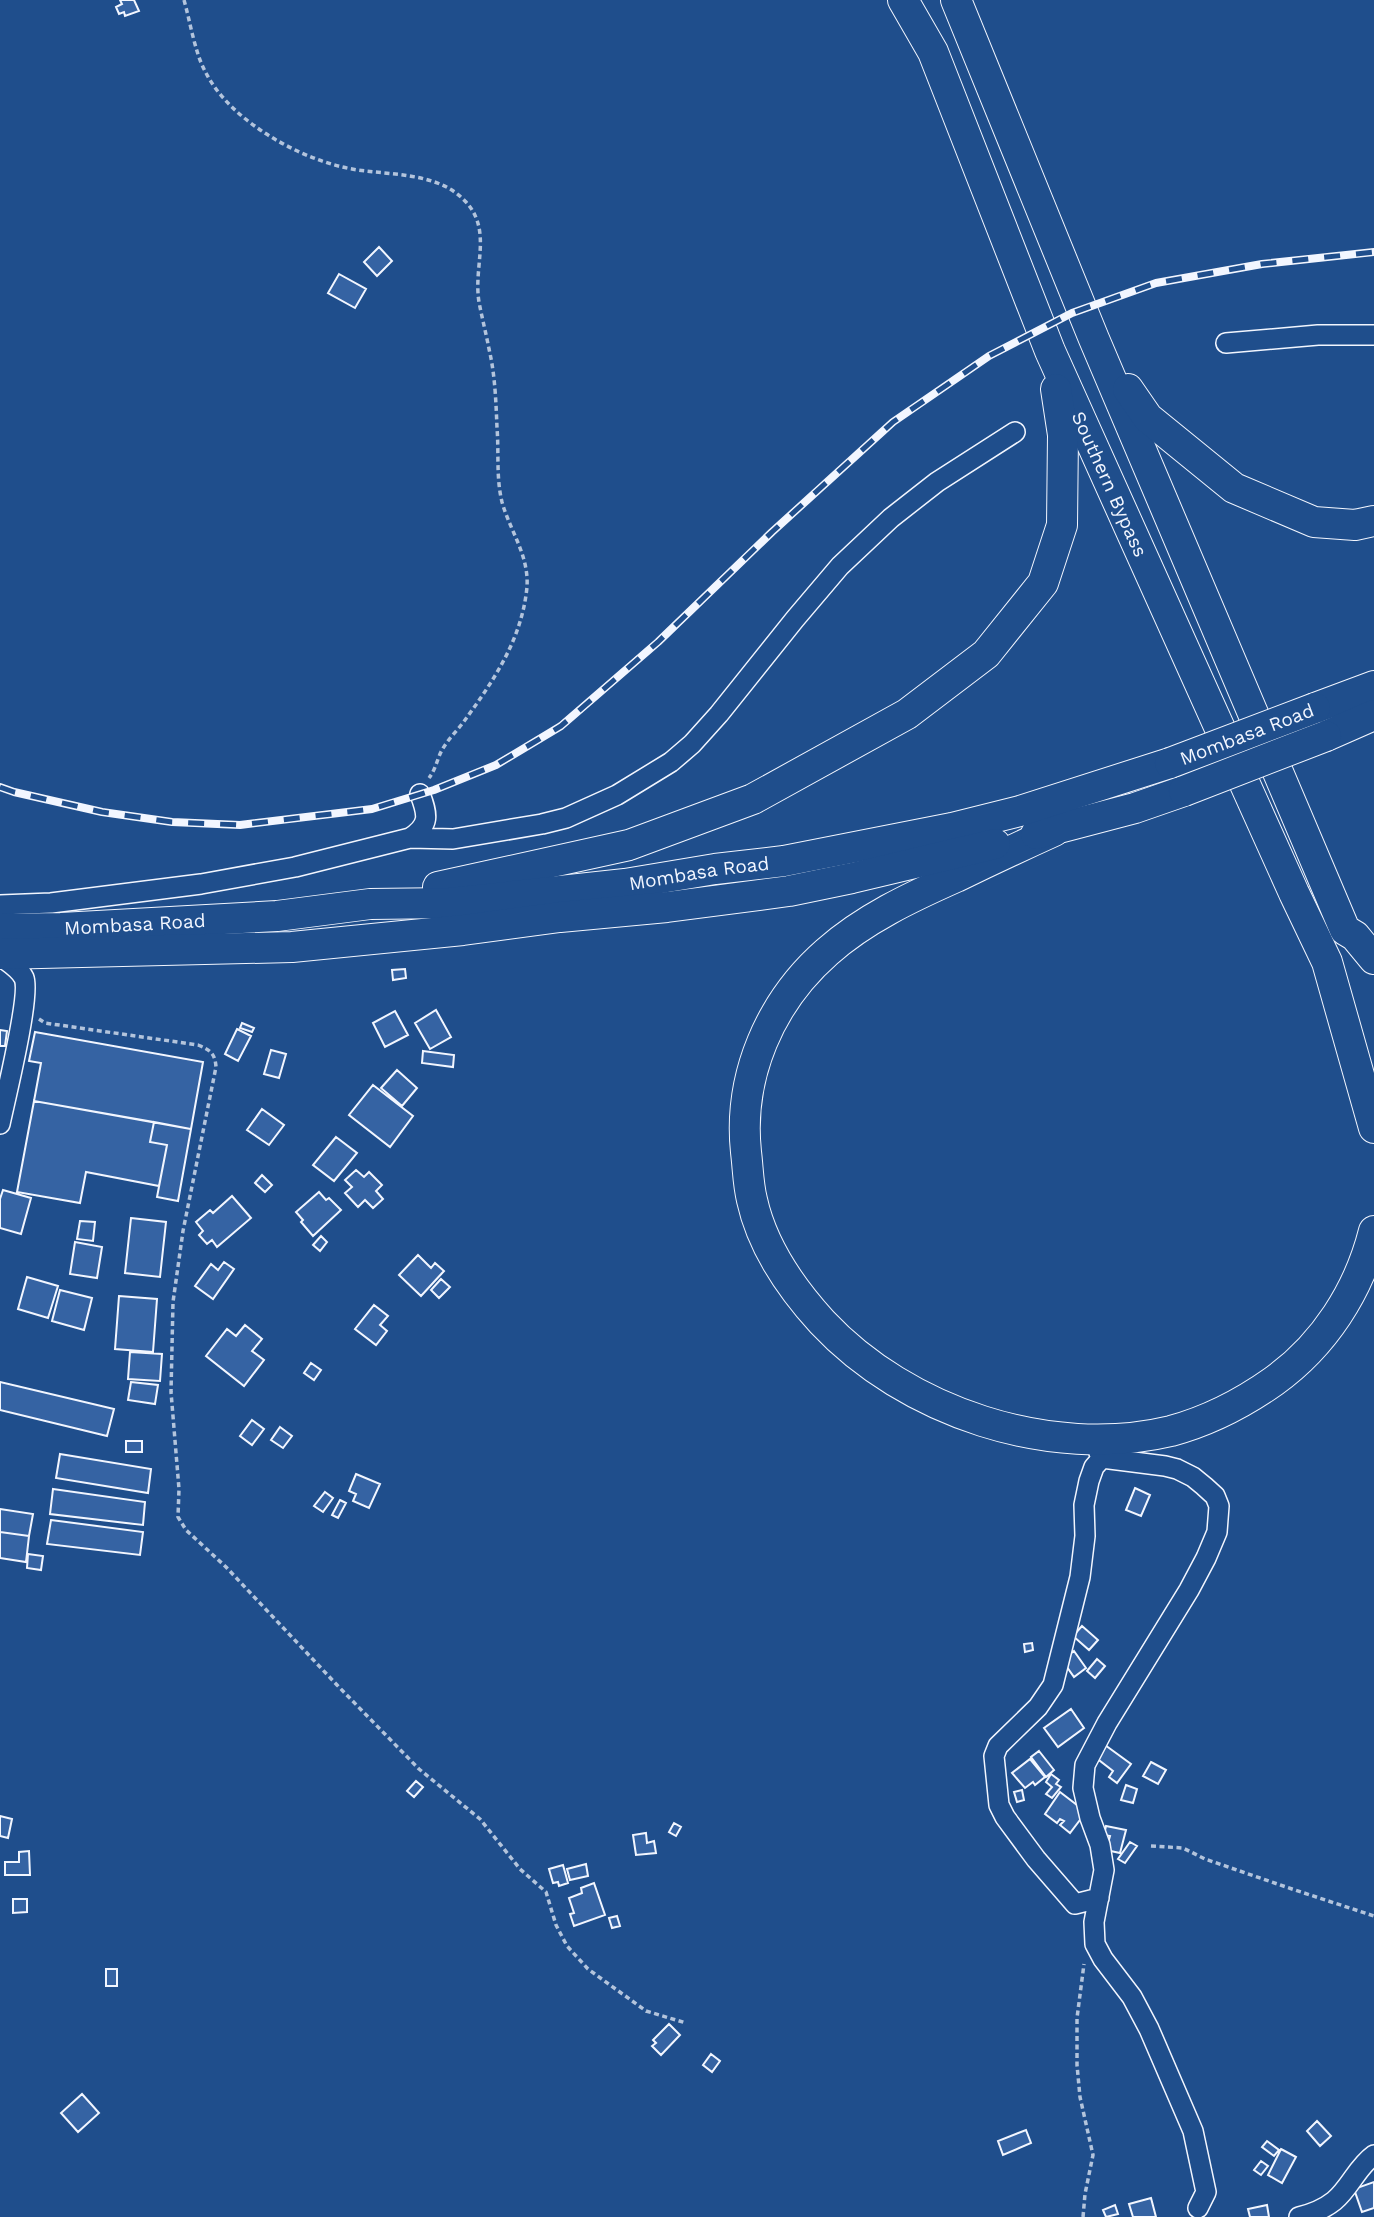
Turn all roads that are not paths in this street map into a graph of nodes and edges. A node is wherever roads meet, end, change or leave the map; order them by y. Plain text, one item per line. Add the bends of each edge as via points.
1 (903, 0) edge
2 (956, 0) edge
3 (1374, 335) edge
4 (1094, 340) junction
5 (1226, 343) dead end
6 (1050, 351) junction
7 (1015, 432) dead end
8 (1374, 521) edge
9 (1374, 686) edge
10 (1374, 715) edge
11 (420, 794) road end
12 (1054, 831) junction
13 (410, 838) junction
14 (370, 904) junction
15 (0, 905) edge
16 (0, 929) edge
17 (0, 955) edge
18 (1374, 959) edge
19 (0, 1124) edge
20 (1374, 1128) edge
21 (1374, 1231) edge
22 (1102, 1449) junction
23 (1099, 1898) junction
24 (1374, 2155) edge
25 (1198, 2208) dead end
26 (1299, 2217) edge

1 - 6 highway, Southern Bypass via 933,52
2 - 4 highway
3 - 5 street
4 - 8 highway via 1149,418 1234,488 1314,522 1355,525
4 - 18 highway via 1345,930
6 - 14 highway via 1063,435 1062,526 1042,583 986,654 907,714 753,799 629,845
6 - 20 highway, Southern Bypass via 1328,962
7 - 13 street via 937,482 840,566 719,714 671,762 566,818 453,839
9 - 14 highway, Mombasa Road, bridge via 1170,762 952,828 784,861 625,884 450,903
10 - 12 highway, Mombasa Road, bridge via 1184,791
11 - 13 street via 425,824
12 - 17 highway, Mombasa Road via 789,891 667,907 292,947
12 - 22 highway via 920,893 828,950 794,986 764,1036 748,1090 744,1125 752,1200 768,1245 801,1299 854,1352 932,1403 1014,1430
13 - 15 street via 295,867 201,884
14 - 16 highway, Mombasa Road via 277,916
17 - 19 street via 24,979 23,1008
21 - 22 highway via 1340,1311 1296,1365 1233,1408
22 - 23 street via 1084,1505 1080,1577 1053,1685 994,1756 999,1805 1036,1859 1075,1904
22 - 23 street via 1193,1477 1214,1496 1220,1516 1189,1590 1084,1765 1083,1787 1104,1870
23 - 25 street via 1095,1944 1149,2029 1193,2131 1206,2192
24 - 26 street via 1334,2201

